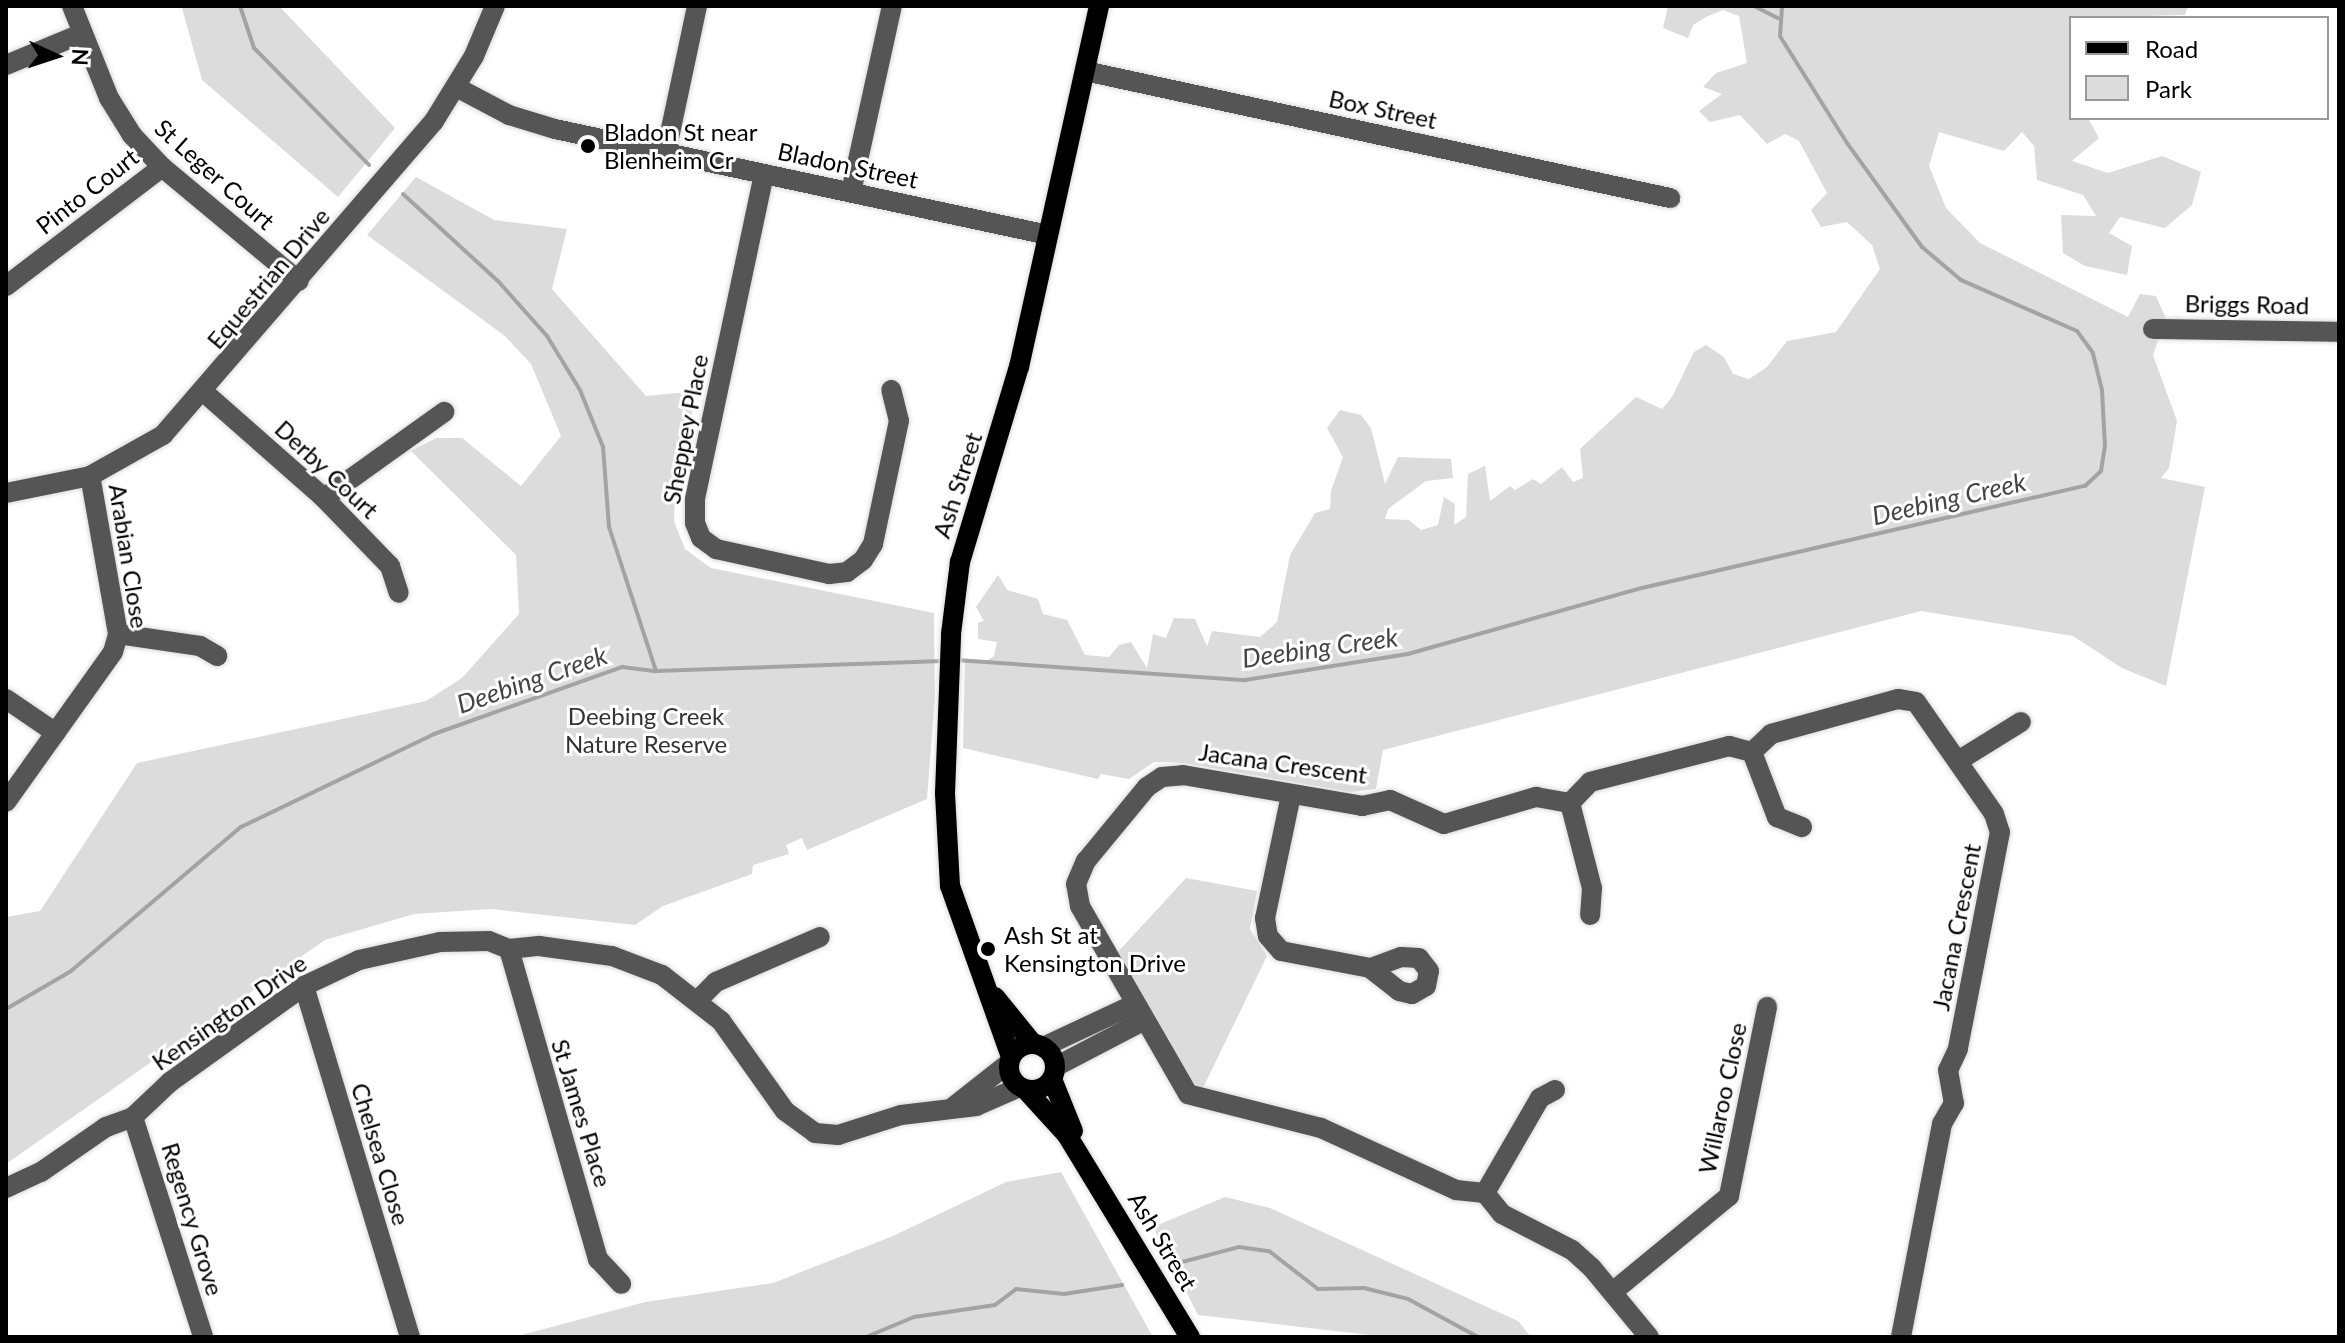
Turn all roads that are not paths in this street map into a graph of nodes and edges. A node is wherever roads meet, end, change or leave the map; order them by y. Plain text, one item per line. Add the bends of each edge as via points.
1 (72, 6) edge
2 (495, 6) edge
3 (697, 6) edge
4 (892, 6) edge
5 (1099, 6) edge
6 (81, 34) junction
7 (6, 65) edge
8 (1085, 71) junction
9 (456, 87) junction
10 (666, 152) junction
11 (162, 167) junction
12 (764, 174) junction
13 (851, 192) junction
14 (1670, 198) dead end
15 (1048, 235) junction
16 (299, 281) junction
17 (6, 286) edge
18 (2153, 329) dead end
19 (2339, 332) edge
20 (891, 390) dead end
21 (205, 393) junction
22 (444, 412) dead end
23 (90, 476) junction
24 (6, 493) edge
25 (324, 498) junction
26 (399, 593) dead end
27 (118, 634) junction
28 (217, 656) dead end
29 (6, 699) edge
30 (2021, 722) dead end
31 (56, 733) junction
32 (1752, 752) junction
33 (1958, 761) junction
34 (1291, 795) junction
35 (6, 802) edge
36 (1570, 803) junction
37 (1802, 827) dead end
38 (1590, 915) dead end
39 (820, 937) dead end
40 (509, 949) junction
41 (1370, 968) dead end
42 (984, 984) junction
43 (304, 986) junction
44 (699, 999) junction
45 (1767, 1007) dead end
46 (1139, 1013) junction
47 (1038, 1045) junction
48 (1010, 1060) junction
49 (1053, 1073) junction
50 (1023, 1089) junction
51 (1555, 1090) dead end
52 (953, 1107) junction
53 (133, 1117) junction
54 (1091, 1173) junction
55 (6, 1188) edge
56 (1485, 1193) junction
57 (621, 1284) dead end
58 (1615, 1290) junction
59 (203, 1337) edge
60 (410, 1337) edge
61 (1190, 1337) edge
62 (1649, 1337) edge
63 (1901, 1337) edge

1 - 6 street, St Leger Court
2 - 9 street, Equestrian Drive
3 - 10 street
4 - 13 street
5 - 8 main road, Ash Street
6 - 7 street
6 - 11 street, St Leger Court via 109,98 132,135
8 - 14 street, Box Street
8 - 15 main road, Ash Street
9 - 10 street, Bladon Street via 532,123
9 - 16 street, Equestrian Drive
10 - 12 street, Bladon Street
11 - 16 street, St Leger Court
11 - 17 street, Pinto Court
12 - 13 street, Bladon Street
12 - 20 street, Sheppey Place via 695,500 701,538 716,549 829,574 847,572 863,560 873,544 899,421
13 - 15 street, Bladon Street
15 - 42 main road, Ash Street via 1019,367 960,562 951,634 945,793 950,886
16 - 21 street, Equestrian Drive
18 - 19 street, Briggs Road
21 - 23 street, Equestrian Drive via 163,435
21 - 25 street, Derby Court
22 - 25 street
23 - 24 street, Equestrian Drive
23 - 27 street, Arabian Close
25 - 26 street, Derby Court via 390,566
27 - 28 street via 200,646
27 - 31 street, Arabian Close via 113,652
29 - 31 street
30 - 33 street
31 - 35 street, Arabian Close
32 - 33 street, Jacana Crescent via 1771,734 1898,699 1916,702
32 - 36 street via 1729,746 1590,782
32 - 37 street via 1777,817
33 - 63 street, Jacana Crescent via 1994,814 1999,848 1958,1049 1948,1070 1954,1103 1942,1124
34 - 36 street, Jacana Crescent via 1362,806 1390,800 1444,824 1536,797
34 - 41 street via 1265,918 1268,936 1281,951
34 - 46 street, Jacana Crescent via 1183,775 1162,777 1147,787 1086,861 1076,884 1080,906
36 - 38 street via 1592,888
39 - 44 street via 716,982
40 - 43 street, Kensington Drive via 489,941 391,950
40 - 44 street, Kensington Drive via 539,946 612,956 662,975
40 - 57 street, St James Place via 598,1259
42 - 47 main road, Ash Street
42 - 48 main road, Ash Street
43 - 53 street, Kensington Drive via 170,1082
43 - 60 street, Chelsea Close
44 - 52 street, Kensington Drive via 721,1021 785,1111 815,1133 838,1135 901,1115
45 - 58 street, Willaroo Close via 1729,1196
46 - 47 street via 1068,1040
46 - 49 street
46 - 56 street, Jacana Crescent via 1188,1094 1321,1128 1456,1190
47 - 48 main road
47 - 49 main road
48 - 50 main road via 1011,1077
48 - 52 street, Kensington Drive
49 - 50 main road via 1045,1086
49 - 54 main road, Ash Street
50 - 52 street, Kensington Drive via 976,1106
50 - 54 main road, Ash Street via 1049,1111
51 - 56 street via 1540,1098
53 - 55 street, Kensington Drive via 106,1127 41,1172
53 - 59 street, Regency Grove
54 - 61 main road, Ash Street
56 - 58 street via 1502,1214 1572,1250
58 - 62 street

